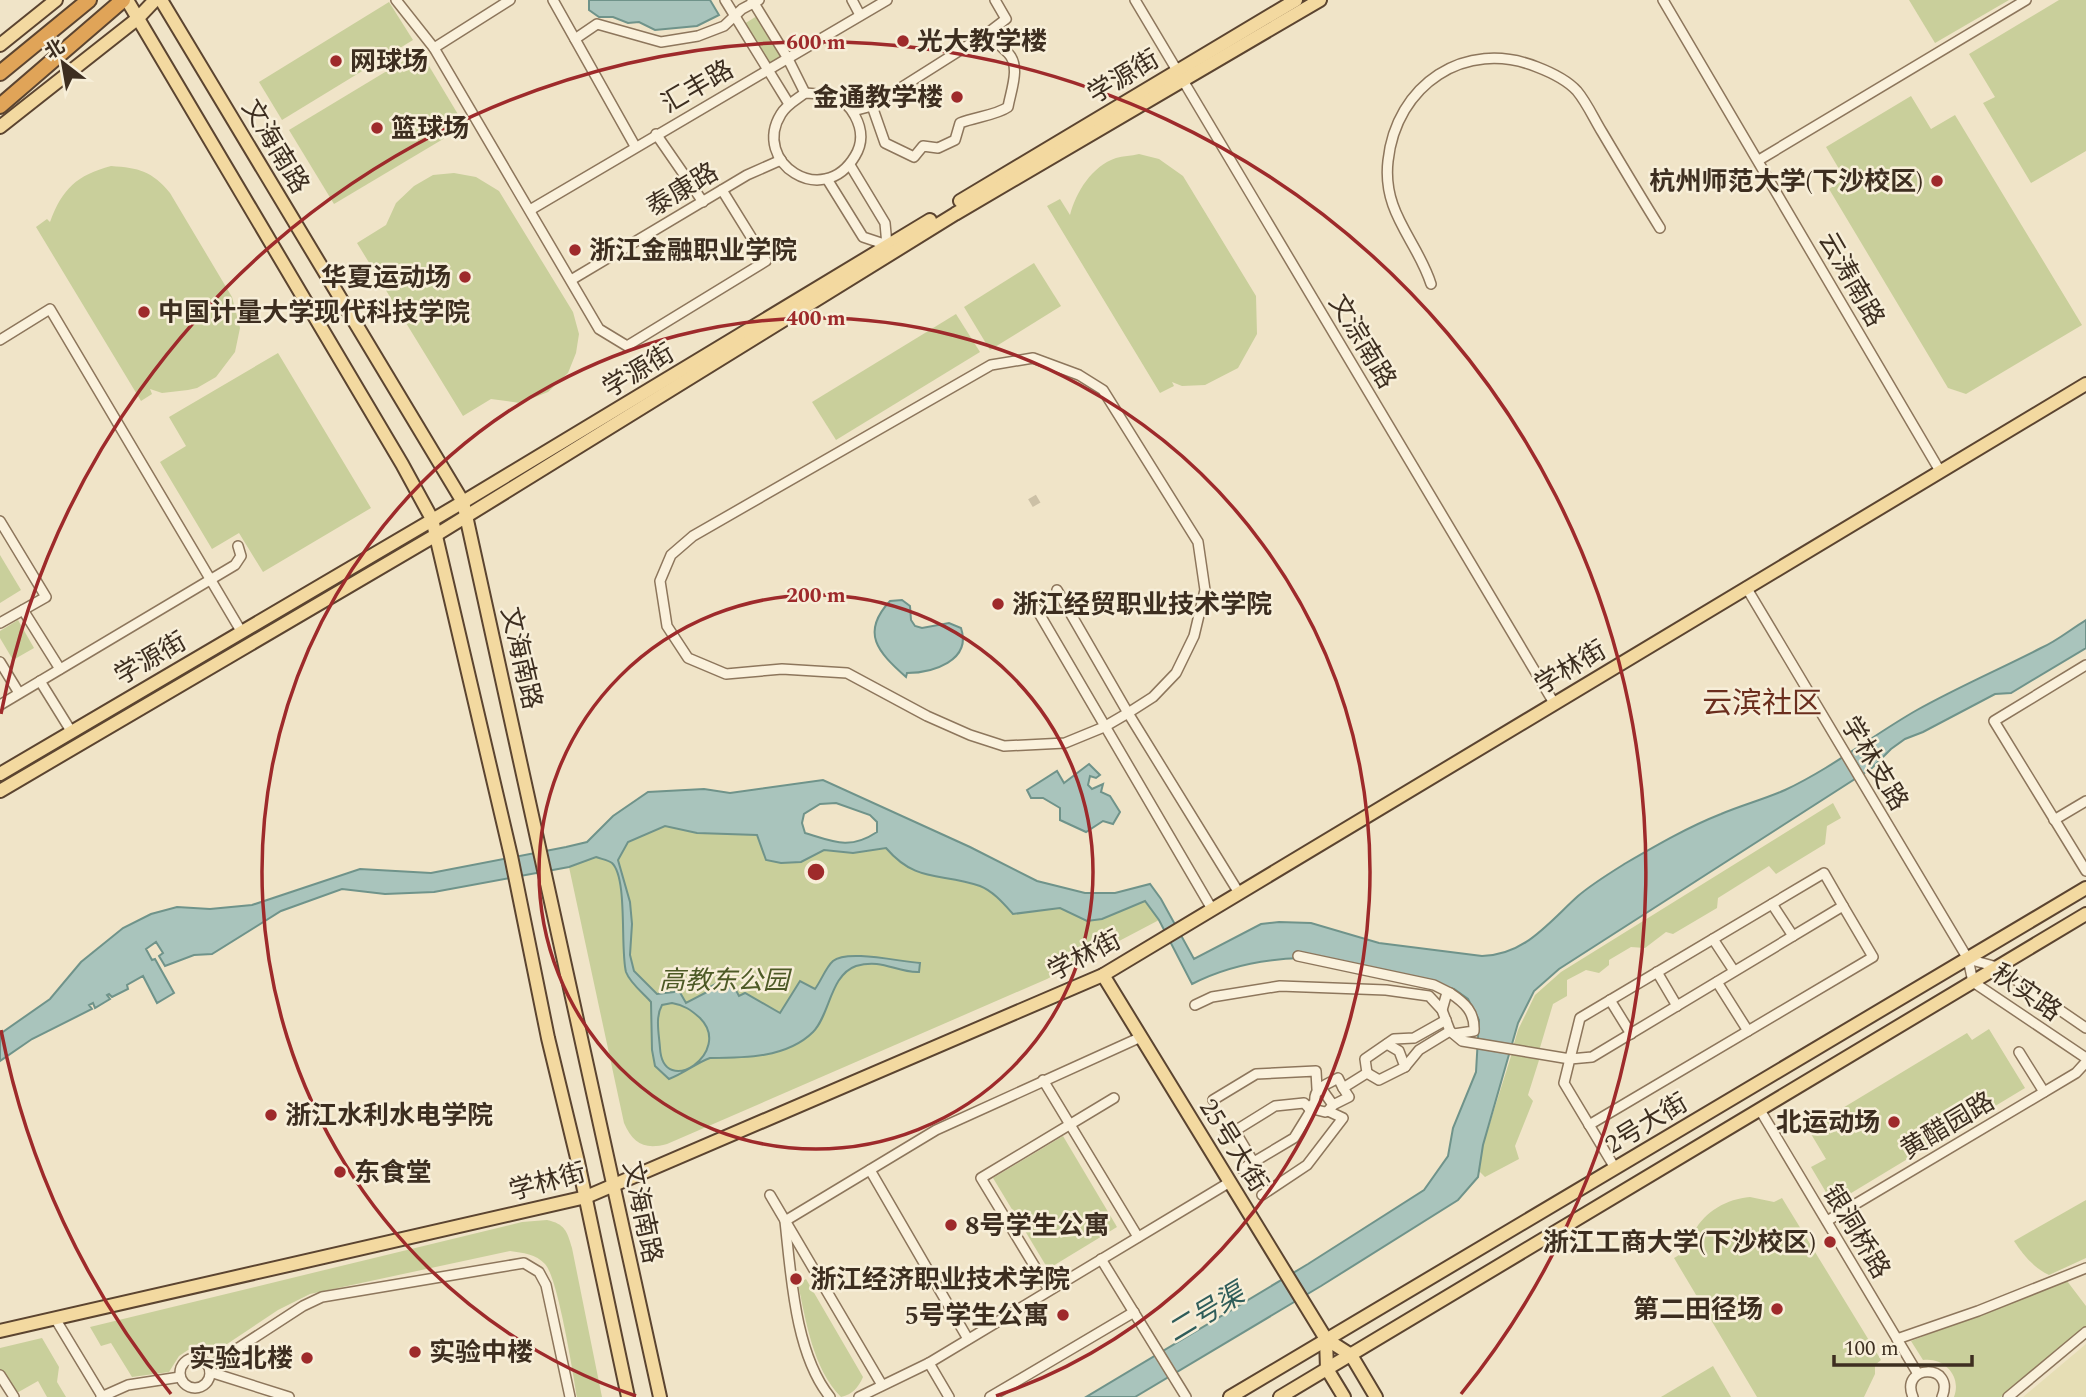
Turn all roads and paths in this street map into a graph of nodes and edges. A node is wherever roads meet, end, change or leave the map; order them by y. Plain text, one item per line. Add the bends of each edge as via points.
1 (56, 0) edge
2 (89, 0) edge
3 (125, 0) edge
4 (155, 0) edge
5 (161, 0) edge
6 (396, 0) edge
7 (509, 0) edge
8 (553, 0) edge
9 (725, 0) edge
10 (752, 0) edge
11 (759, 0) edge
12 (852, 0) edge
13 (887, 0) edge
14 (995, 0) edge
15 (1135, 0) edge
16 (1296, 0) edge
17 (1320, 0) edge
18 (1663, 0) edge
19 (2026, 0) edge
20 (860, 15) junction
21 (137, 19) junction
22 (989, 32) junction
23 (575, 39) junction
24 (0, 45) edge
25 (434, 48) junction
26 (787, 57) junction
27 (767, 69) junction
28 (0, 74) edge
29 (1180, 75) junction
30 (805, 93) junction
31 (789, 104) junction
32 (0, 106) edge
33 (872, 106) junction
34 (853, 111) junction
35 (0, 127) edge
36 (656, 134) junction
37 (635, 146) junction
38 (781, 160) junction
39 (1759, 160) junction
40 (850, 165) junction
41 (827, 179) junction
42 (722, 190) junction
43 (703, 202) junction
44 (530, 210) junction
45 (1660, 228) dead end
46 (887, 245) junction
47 (571, 280) junction
48 (1431, 284) dead end
49 (0, 340) edge
50 (2086, 384) edge
51 (1940, 471) junction
52 (463, 502) junction
53 (467, 516) junction
54 (432, 520) junction
55 (0, 521) edge
56 (436, 535) junction
57 (238, 546) dead end
58 (211, 579) junction
59 (1746, 587) junction
60 (1057, 590) dead end
61 (1033, 603) dead end
62 (23, 610) junction
63 (0, 624) edge
64 (242, 631) junction
65 (0, 662) edge
66 (2086, 665) edge
67 (60, 669) junction
68 (40, 681) junction
69 (19, 693) junction
70 (1554, 703) junction
71 (0, 705) edge
72 (1128, 713) junction
73 (1104, 727) junction
74 (71, 731) junction
75 (0, 774) edge
76 (0, 791) edge
77 (2086, 801) edge
78 (2054, 820) junction
79 (2086, 871) edge
80 (2086, 888) edge
81 (1239, 893) junction
82 (1772, 904) junction
83 (1843, 906) junction
84 (1212, 909) junction
85 (2086, 914) edge
86 (1793, 936) junction
87 (1713, 939) junction
88 (1298, 956) dead end
89 (1968, 959) junction
90 (1997, 967) junction
91 (1734, 971) junction
92 (1657, 972) junction
93 (1103, 975) junction
94 (1717, 982) junction
95 (1973, 982) junction
96 (1450, 993) junction
97 (1610, 1000) junction
98 (1195, 1005) dead end
99 (1677, 1006) junction
100 (1442, 1010) junction
101 (1446, 1020) junction
102 (2086, 1028) edge
103 (1748, 1031) junction
104 (1452, 1032) junction
105 (1630, 1034) junction
106 (1141, 1037) junction
107 (1387, 1044) junction
108 (2019, 1052) dead end
109 (1570, 1059) junction
110 (2086, 1060) edge
111 (1405, 1067) junction
112 (1367, 1073) junction
113 (1043, 1080) junction
114 (1343, 1088) junction
115 (1319, 1089) junction
116 (2044, 1092) junction
117 (1114, 1098) dead end
118 (1213, 1100) dead end
119 (1309, 1108) junction
120 (1330, 1108) junction
121 (1760, 1110) junction
122 (1070, 1124) junction
123 (1589, 1125) junction
124 (1235, 1131) junction
125 (1225, 1137) dead end
126 (1254, 1163) junction
127 (1615, 1168) junction
128 (1242, 1169) dead end
129 (870, 1170) junction
130 (1230, 1182) junction
131 (614, 1186) junction
132 (770, 1195) dead end
133 (1262, 1195) dead end
134 (586, 1197) junction
135 (785, 1221) junction
136 (1827, 1221) junction
137 (1138, 1237) junction
138 (1101, 1259) junction
139 (2086, 1268) edge
140 (1049, 1290) junction
141 (1134, 1312) junction
142 (56, 1320) junction
143 (0, 1331) edge
144 (2086, 1332) edge
145 (968, 1339) junction
146 (1326, 1339) junction
147 (1897, 1339) junction
148 (1350, 1355) junction
149 (929, 1363) junction
150 (1327, 1369) junction
151 (210, 1370) junction
152 (1918, 1374) junction
153 (0, 1375) edge
154 (180, 1377) junction
155 (883, 1385) junction
156 (253, 1386) junction
157 (14, 1397) edge
158 (102, 1397) edge
159 (261, 1397) edge
160 (289, 1397) edge
161 (570, 1397) edge
162 (628, 1397) edge
163 (660, 1397) edge
164 (830, 1397) edge
165 (859, 1397) edge
166 (949, 1397) edge
167 (990, 1397) edge
168 (1186, 1397) edge
169 (1230, 1397) edge
170 (1280, 1397) edge
171 (1344, 1397) edge
172 (1376, 1397) edge
173 (1913, 1397) edge
174 (1942, 1397) edge
175 (2008, 1397) edge

1 - 24 main road
2 - 28 highway
3 - 21 main road, 文海南路
3 - 32 highway
4 - 21 main road
5 - 52 main road, 文海南路
6 - 25 street
7 - 25 street
8 - 23 street
9 - 27 street
10 - 26 street
11 - 23 street via 724,26 698,36 661,42 597,24
12 - 20 street
13 - 20 street, 汇丰路
14 - 22 street via 1006,19
15 - 29 street, 文淙南路
16 - 29 main road, 学源街
17 - 29 main road
18 - 39 street, 云涛南路
19 - 39 street
20 - 26 street, 汇丰路
21 - 35 main road
21 - 54 main road, 文海南路
22 - 33 street
22 - 33 street via 1016,65 1008,107 960,123 955,140 938,148 923,146 914,157 885,143
23 - 37 street
25 - 44 street
26 - 27 street, 汇丰路
26 - 30 street
27 - 31 street
27 - 36 street, 汇丰路
29 - 46 main road, 学源街
29 - 53 main road
29 - 70 street, 文淙南路
30 - 31 street
30 - 34 street via 835,96
31 - 38 street via 775,126
33 - 34 street
34 - 40 street via 862,136
36 - 37 street, 汇丰路
36 - 43 street
37 - 44 street, 汇丰路
38 - 41 street via 806,179
38 - 42 street, 泰康路
39 - 51 street, 云涛南路
40 - 41 street
40 - 46 street via 886,223
41 - 46 street via 863,237
42 - 43 street, 泰康路
42 - 47 street via 766,261 627,346 600,329
43 - 47 street, 泰康路
44 - 47 street
45 - 48 street via 1577,91 1552,73 1517,59 1477,59 1443,70 1415,93 1398,120 1388,161 1391,199
46 - 52 main road, 学源街
49 - 58 street via 50,309
50 - 51 main road, 学林街
51 - 59 main road, 学林街
52 - 53 main road, 文海南路
52 - 54 main road, 学源街
53 - 56 main road
53 - 131 main road, 文海南路
54 - 56 main road, 文海南路
54 - 64 main road, 学源街
55 - 62 street via 46,597
56 - 76 main road
56 - 134 main road, 文海南路
57 - 58 street via 242,556 235,565
58 - 64 street
58 - 67 street
59 - 70 main road, 学林街
59 - 89 street, 学林支路
60 - 72 street
61 - 73 street
62 - 63 street
62 - 67 street
64 - 74 main road, 学源街
65 - 69 street
66 - 78 street via 1994,721
67 - 68 street
68 - 69 street
68 - 74 street
69 - 71 street
70 - 81 main road, 学林街
72 - 73 street
72 - 73 street via 1153,697 1176,673 1194,636 1205,590 1198,542 1103,390 1079,374 1033,358 990,365 693,536 671,555 660,581 667,626 688,658 726,674 782,669 847,673 926,716 1004,746 1065,743
72 - 81 street
73 - 84 street
74 - 75 main road, 学源街
77 - 78 street
78 - 79 street
80 - 89 main road, 2号大街
81 - 84 main road, 学林街
82 - 83 street via 1824,873
82 - 86 street
82 - 87 street
83 - 86 street
83 - 103 street via 1873,957
84 - 93 main road, 学林街
85 - 90 main road, 2号大街
86 - 91 street
87 - 91 street
87 - 92 street
88 - 96 street via 1434,985
89 - 90 street, 秋实路
89 - 95 street, 秋实路
89 - 127 main road, 2号大街
90 - 95 main road, 2号大街
90 - 102 street, 秋实路
91 - 94 street
92 - 97 street
92 - 99 street
93 - 106 main road, 25号大街
93 - 131 main road, 学林街
94 - 99 street
94 - 103 street
95 - 110 street, 秋实路
95 - 121 main road, 2号大街
96 - 100 street
96 - 104 street via 1471,1012 1475,1023 1474,1031
97 - 105 street
97 - 109 street via 1580,1018
98 - 100 street via 1212,997 1280,986 1324,986 1429,996
99 - 105 street
100 - 101 street
101 - 104 street
101 - 107 street via 1414,1038
103 - 123 street
104 - 109 street via 1462,1041
104 - 111 street via 1419,1050
105 - 109 street via 1592,1057
106 - 113 street
106 - 130 main road, 25号大街
107 - 111 street via 1399,1052
107 - 112 street via 1365,1059
108 - 116 street
109 - 123 street via 1564,1083
110 - 116 street, 黄醋园路 via 2076,1073
111 - 112 street via 1379,1080
112 - 114 street
113 - 122 street
113 - 129 street via 936,1130
114 - 115 street via 1338,1078
114 - 120 street via 1349,1097
115 - 118 street via 1316,1071 1256,1074
115 - 119 street
115 - 120 street
116 - 136 street, 黄醋园路
117 - 122 street
119 - 120 street via 1325,1112
119 - 124 street via 1304,1103 1275,1106
119 - 126 street via 1294,1138
120 - 133 street via 1343,1118 1330,1138 1307,1165
121 - 136 street, 银洞桥路
121 - 148 main road, 2号大街
122 - 137 street
122 - 140 street via 981,1178
123 - 127 street
124 - 125 street
124 - 126 street
126 - 128 street
127 - 146 main road, 2号大街
129 - 135 street
129 - 145 street
130 - 137 street
130 - 146 main road, 25号大街
131 - 134 main road, 学林街
131 - 163 main road, 文海南路
132 - 135 street
134 - 142 main road, 学林街
134 - 162 main road, 文海南路
135 - 155 street
135 - 164 street via 794,1297 811,1366
136 - 147 street, 银洞桥路
137 - 138 street
138 - 140 street
138 - 141 street
139 - 147 street
140 - 145 street
141 - 167 street
141 - 168 street
142 - 143 main road, 学林街
142 - 158 street
144 - 175 street
145 - 149 street
146 - 148 main road, 25号大街
146 - 150 main road, 25号大街
146 - 169 main road, 2号大街
147 - 152 street, 银洞桥路
148 - 150 main road, 2号大街
148 - 172 main road, 25号大街
149 - 155 street
149 - 166 street
150 - 170 main road, 2号大街
150 - 171 main road, 25号大街
151 - 154 street via 208,1381 200,1387 186,1385
151 - 154 street via 198,1358 188,1359
151 - 156 street
151 - 161 street via 322,1297 524,1263 547,1284
152 - 173 street via 1911,1385
152 - 174 street via 1929,1371 1940,1376
153 - 157 street
154 - 158 street via 128,1385
155 - 165 street
156 - 159 street
156 - 160 street

